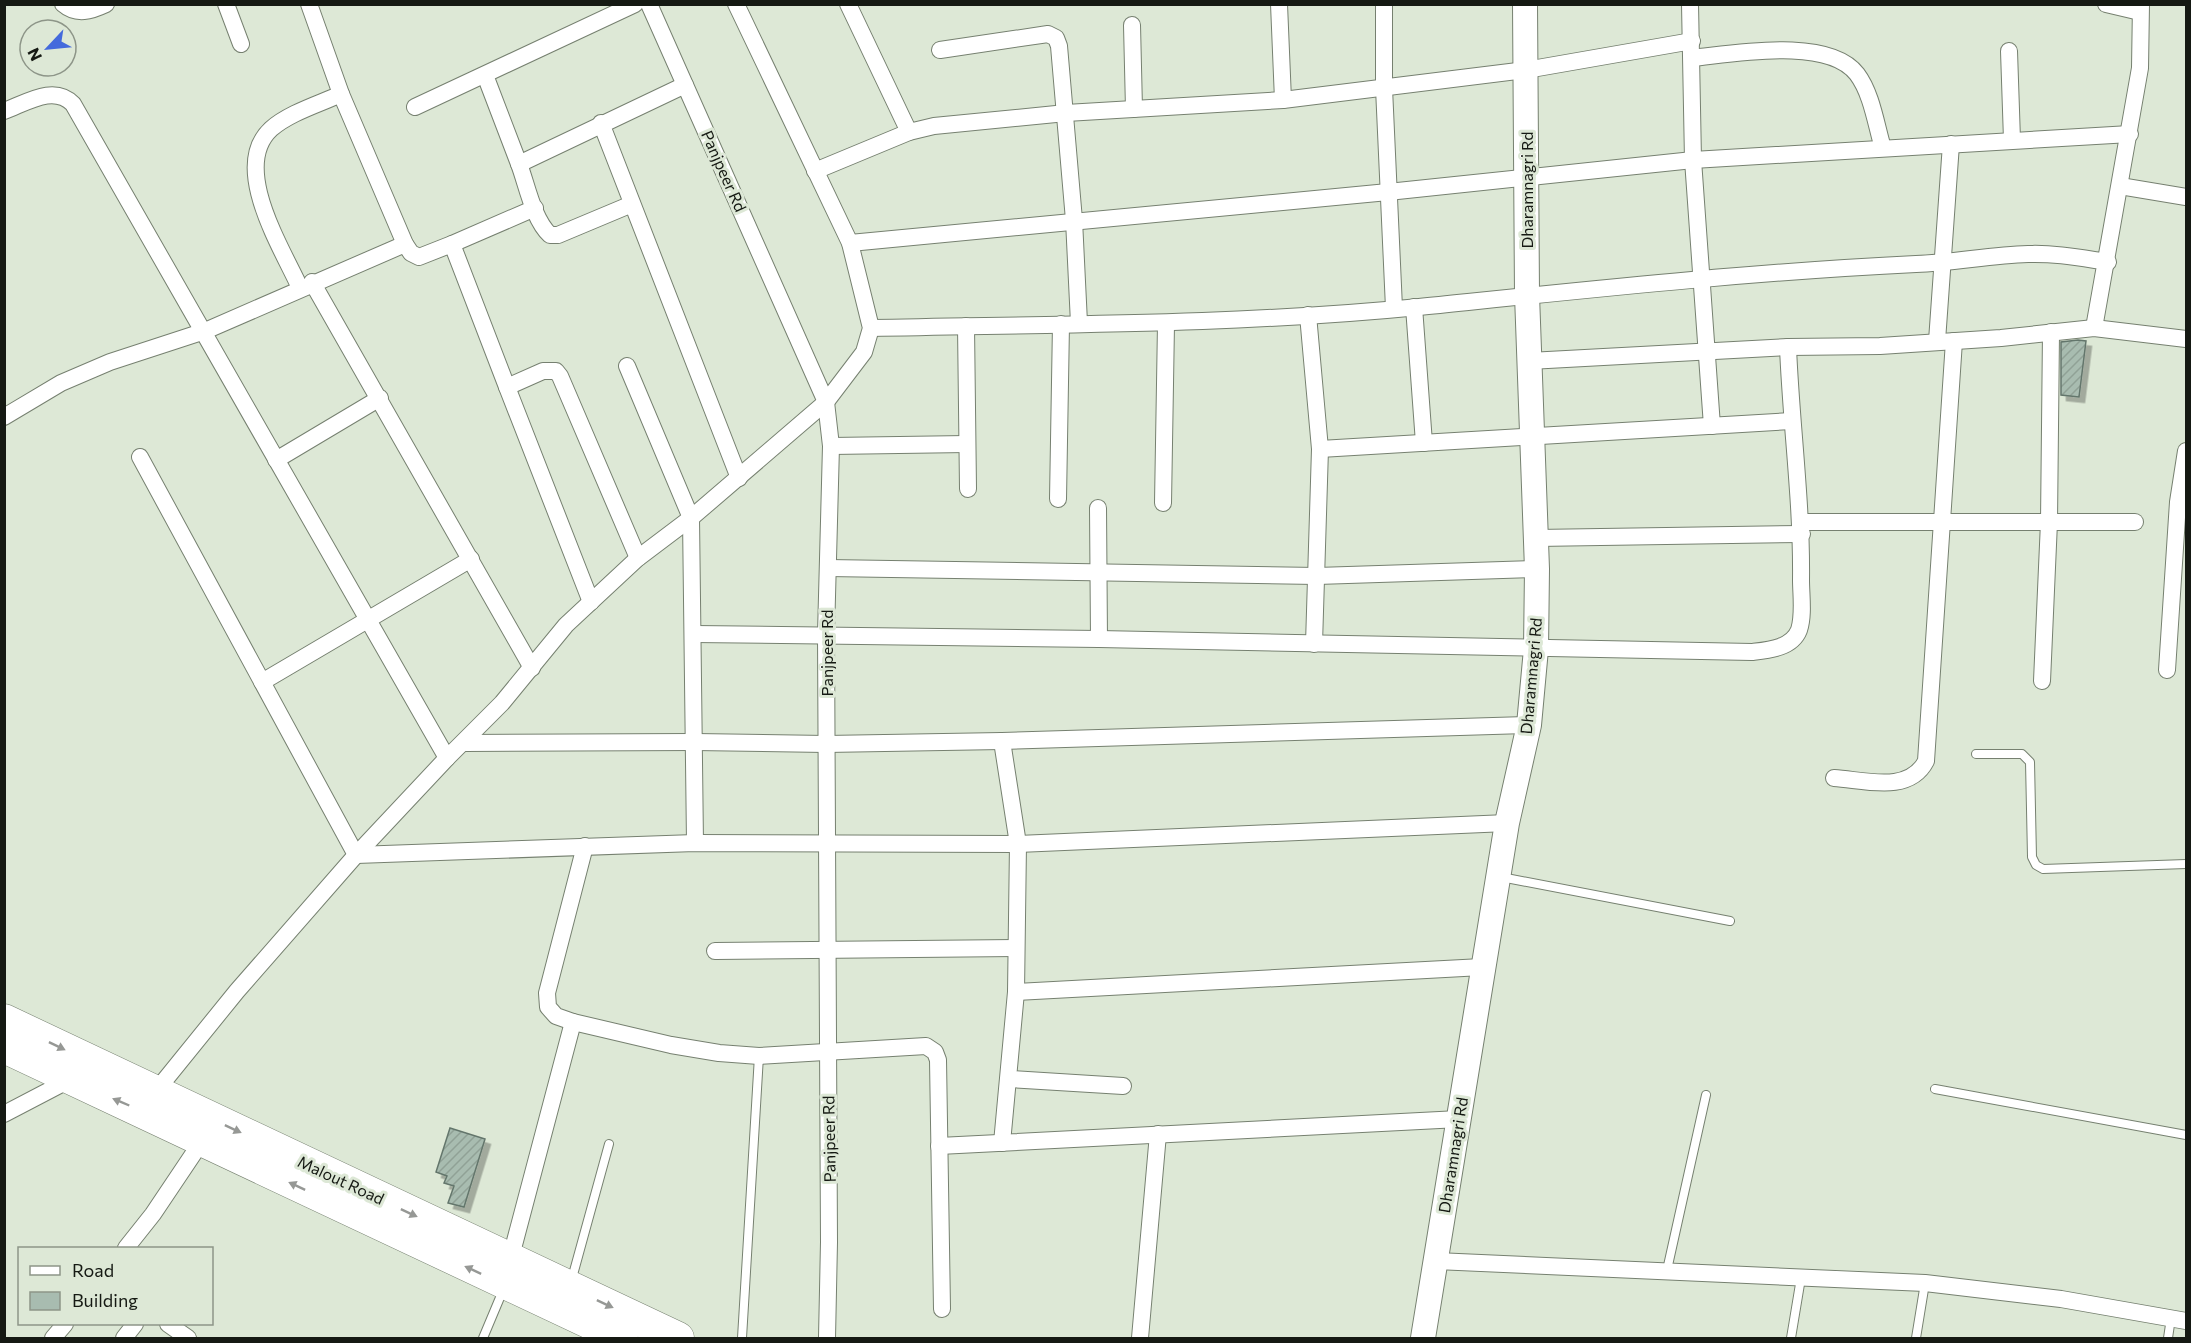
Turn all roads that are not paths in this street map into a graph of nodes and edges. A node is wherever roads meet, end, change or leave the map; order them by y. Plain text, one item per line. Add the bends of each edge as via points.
1 (63, 4) edge
2 (106, 4) edge
3 (226, 4) edge
4 (309, 4) edge
5 (635, 4) edge
6 (649, 4) edge
7 (736, 4) edge
8 (848, 4) edge
9 (1280, 4) edge
10 (1383, 4) edge
11 (1526, 4) edge
12 (1690, 4) edge
13 (2106, 4) edge
14 (2140, 8) edge
15 (1132, 25) dead end
16 (1692, 41) junction
17 (241, 44) dead end
18 (940, 50) dead end
19 (2009, 51) dead end
20 (1692, 58) junction
21 (1526, 70) junction
22 (485, 75) junction
23 (685, 85) junction
24 (1384, 88) junction
25 (341, 94) junction
26 (1283, 100) junction
27 (416, 107) dead end
28 (1134, 109) junction
29 (4, 111) edge
30 (1066, 113) junction
31 (601, 123) junction
32 (909, 132) junction
33 (2130, 134) junction
34 (2012, 140) junction
35 (1951, 144) junction
36 (1883, 148) junction
37 (1693, 160) junction
38 (519, 164) junction
39 (815, 171) junction
40 (1528, 176) junction
41 (2120, 186) junction
42 (1388, 192) junction
43 (2187, 197) edge
44 (632, 204) junction
45 (534, 207) junction
46 (1074, 220) junction
47 (405, 243) junction
48 (850, 243) junction
49 (452, 244) junction
50 (2108, 262) junction
51 (1941, 263) junction
52 (1702, 278) junction
53 (306, 285) junction
54 (1527, 295) junction
55 (1414, 307) junction
56 (1394, 308) junction
57 (1308, 315) junction
58 (1079, 323) junction
59 (1061, 324) junction
60 (1166, 324) junction
61 (966, 326) junction
62 (872, 328) junction
63 (2094, 328) junction
64 (205, 331) junction
65 (2051, 332) junction
66 (2187, 339) edge
67 (1937, 341) junction
68 (1954, 341) junction
69 (1788, 347) junction
70 (1705, 351) junction
71 (1529, 361) junction
72 (627, 366) dead end
73 (507, 387) junction
74 (380, 398) junction
75 (826, 402) junction
76 (4, 417) edge
77 (1791, 421) junction
78 (1712, 426) junction
79 (1533, 438) junction
80 (1424, 443) junction
81 (966, 444) junction
82 (831, 446) junction
83 (1320, 449) junction
84 (2187, 451) edge
85 (140, 457) dead end
86 (276, 460) junction
87 (739, 478) junction
88 (968, 489) dead end
89 (1058, 499) dead end
90 (1163, 503) dead end
91 (1098, 507) dead end
92 (691, 518) junction
93 (2049, 522) junction
94 (2135, 522) dead end
95 (1944, 523) junction
96 (1801, 528) junction
97 (1536, 538) junction
98 (638, 558) junction
99 (471, 560) junction
100 (828, 568) junction
101 (1537, 569) junction
102 (1099, 572) junction
103 (1317, 576) junction
104 (591, 602) junction
105 (367, 621) junction
106 (694, 634) junction
107 (826, 634) junction
108 (1099, 639) junction
109 (1314, 644) junction
110 (1536, 649) junction
111 (532, 668) junction
112 (2167, 670) dead end
113 (2042, 681) dead end
114 (262, 682) junction
115 (1529, 725) junction
116 (1002, 741) junction
117 (695, 742) junction
118 (464, 743) junction
119 (826, 744) junction
120 (1976, 754) dead end
121 (447, 758) junction
122 (1834, 778) dead end
123 (1506, 823) junction
124 (826, 842) junction
125 (695, 843) junction
126 (1018, 844) junction
127 (585, 846) junction
128 (356, 855) junction
129 (2187, 864) edge
130 (1498, 876) junction
131 (1730, 921) dead end
132 (1016, 948) junction
133 (826, 949) junction
134 (715, 951) dead end
135 (1482, 967) junction
136 (1016, 992) junction
137 (4, 1020) edge
138 (573, 1022) junction
139 (4, 1047) edge
140 (828, 1053) junction
141 (759, 1056) junction
142 (79, 1071) junction
143 (1010, 1079) junction
144 (1123, 1086) dead end
145 (1935, 1089) dead end
146 (156, 1091) junction
147 (1706, 1095) dead end
148 (4, 1114) edge
149 (1459, 1119) junction
150 (1158, 1134) junction
151 (2187, 1135) edge
152 (202, 1140) junction
153 (1002, 1143) junction
154 (609, 1144) dead end
155 (939, 1146) junction
156 (127, 1247) edge
157 (1436, 1261) junction
158 (1667, 1270) junction
159 (508, 1273) junction
160 (1801, 1278) junction
161 (1925, 1283) junction
162 (570, 1288) junction
163 (942, 1309) dead end
164 (2179, 1319) edge
165 (63, 1325) edge
166 (134, 1325) edge
167 (171, 1325) edge
168 (53, 1338) edge
169 (124, 1338) edge
170 (188, 1338) edge
171 (483, 1338) edge
172 (622, 1338) edge
173 (678, 1338) edge
174 (742, 1338) edge
175 (827, 1338) edge
176 (1140, 1338) edge
177 (1423, 1338) edge
178 (1791, 1338) edge
179 (1916, 1338) edge
180 (2168, 1338) edge

1 - 2 street via 71,11 86,12
3 - 17 street
4 - 25 street
5 - 22 street
6 - 23 street, Panjpeer Rd
7 - 39 street
8 - 32 street
9 - 26 street
10 - 24 street
11 - 21 street, Dharamnagri Rd
12 - 16 street
13 - 14 street
14 - 33 street via 2140,69
15 - 28 street
16 - 20 street
16 - 21 street
18 - 30 street via 1048,34 1056,38
19 - 34 street
20 - 36 street via 1759,52 1830,55 1843,61 1857,74 1869,100
20 - 37 street
21 - 24 street
21 - 40 street, Dharamnagri Rd
22 - 27 street
22 - 38 street
23 - 31 street
23 - 75 street, Panjpeer Rd
24 - 26 street
24 - 42 street
25 - 47 street
25 - 53 street via 271,129 254,160 262,202
26 - 28 street
28 - 30 street
29 - 64 street via 55,94 66,96
30 - 32 street
30 - 46 street
31 - 38 street
31 - 44 street
32 - 39 street
33 - 34 street
33 - 41 street
34 - 35 street
35 - 36 street
35 - 51 street
36 - 37 street
37 - 40 street
37 - 52 street
38 - 45 street
39 - 48 street
40 - 42 street
40 - 54 street, Dharamnagri Rd
41 - 43 street
41 - 50 street
42 - 46 street
42 - 56 street
44 - 45 street via 558,235 544,230
44 - 87 street
45 - 49 street
46 - 48 street
46 - 58 street
47 - 49 street via 419,257
47 - 53 street
48 - 62 street
49 - 73 street
50 - 51 street via 2029,254
50 - 63 street
51 - 52 street
51 - 67 street
52 - 54 street
52 - 70 street
53 - 64 street
53 - 74 street
54 - 55 street
54 - 71 street, Dharamnagri Rd
55 - 56 street
55 - 80 street
56 - 57 street
57 - 60 street
57 - 83 street
58 - 59 street
58 - 60 street
59 - 61 street
59 - 89 street
60 - 90 street
61 - 62 street
61 - 81 street
62 - 75 street via 864,352
63 - 65 street
63 - 66 street
64 - 76 street via 110,362 61,383
64 - 86 street
65 - 68 street
65 - 93 street
67 - 68 street
67 - 69 street
68 - 95 street
69 - 70 street
69 - 77 street
70 - 71 street
70 - 78 street
71 - 79 street, Dharamnagri Rd
72 - 92 street
73 - 98 street via 543,371 556,371 560,376
73 - 104 street
74 - 86 street
74 - 99 street
75 - 82 street, Panjpeer Rd
75 - 87 street
77 - 78 street
77 - 96 street
78 - 79 street
79 - 80 street
79 - 97 street, Dharamnagri Rd
80 - 83 street
81 - 82 street
81 - 88 street
82 - 100 street, Panjpeer Rd
83 - 103 street
84 - 112 street via 2178,502
85 - 114 street
86 - 105 street
87 - 92 street
91 - 102 street
92 - 98 street
92 - 106 street
93 - 94 street
93 - 95 street
93 - 113 street
95 - 96 street
95 - 122 street via 1926,760 1920,772 1907,780
96 - 97 street
96 - 110 street via 1799,630 1790,642 1775,649
97 - 101 street, Dharamnagri Rd
98 - 104 street
99 - 105 street
99 - 111 street
100 - 102 street
100 - 107 street, Panjpeer Rd
101 - 103 street
101 - 110 street, Dharamnagri Rd
102 - 103 street
102 - 108 street
103 - 109 street
104 - 111 street via 566,625
105 - 114 street
105 - 121 street
106 - 107 street
106 - 117 street
107 - 108 street
107 - 119 street, Panjpeer Rd
108 - 109 street
109 - 110 street
110 - 115 street, Dharamnagri Rd
111 - 118 street
114 - 128 street
115 - 116 street
115 - 123 street, Dharamnagri Rd
116 - 119 street
116 - 126 street
117 - 118 street
117 - 119 street
117 - 125 street
118 - 121 street
119 - 124 street, Panjpeer Rd
120 - 129 lane via 2028,757 2032,857 2043,869
121 - 128 street
123 - 126 street
123 - 130 street, Dharamnagri Rd
124 - 125 street
124 - 126 street
124 - 133 street, Panjpeer Rd
125 - 127 street
126 - 132 street
127 - 128 street
127 - 138 street via 547,993 548,1007 556,1016
128 - 146 street
130 - 131 lane
130 - 135 street, Dharamnagri Rd
132 - 133 street
132 - 136 street
133 - 134 street
133 - 140 street, Panjpeer Rd
135 - 136 street
135 - 149 street, Dharamnagri Rd
136 - 143 street
137 -> 142 highway, Malout Road
138 - 141 street via 671,1045
138 - 159 street
139 - 142 highway, Malout Road
140 - 141 street
140 - 155 street via 926,1046 934,1052 938,1060
140 - 175 street, Panjpeer Rd
141 - 174 lane
142 - 146 highway, Malout Road
142 - 148 street
152 -> 142 highway, Malout Road
143 - 144 street
143 - 153 street
145 - 151 lane
146 -> 159 highway, Malout Road
147 - 158 lane
149 - 150 street
149 - 157 street, Dharamnagri Rd
150 - 153 street
150 - 176 street
152 - 156 street
159 -> 152 highway, Malout Road
153 - 155 street
154 - 162 lane
155 - 163 street
157 - 158 street
157 - 177 street, Dharamnagri Rd
158 - 160 street
159 - 162 highway, Malout Road
159 - 171 lane
159 - 172 highway, Malout Road
160 - 161 street
160 - 178 lane
161 - 164 street via 2061,1299
161 - 179 lane
162 -> 173 highway, Malout Road
164 - 180 lane
165 - 168 street
166 - 169 street
167 - 170 street

